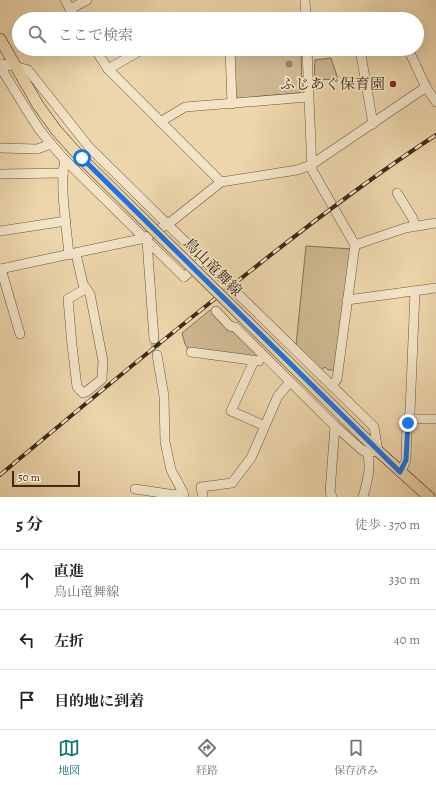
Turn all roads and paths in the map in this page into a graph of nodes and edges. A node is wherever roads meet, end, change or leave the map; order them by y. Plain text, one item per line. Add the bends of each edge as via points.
1 (65, 0) edge
2 (87, 0) edge
3 (305, 0) edge
4 (70, 9) junction
5 (72, 12) edge
6 (306, 12) edge
7 (0, 39) edge
8 (100, 56) edge
9 (131, 56) edge
10 (230, 56) edge
11 (307, 56) edge
12 (361, 56) edge
13 (411, 56) edge
14 (1, 64) edge
15 (15, 66) junction
16 (108, 69) junction
17 (426, 87) junction
18 (308, 97) junction
19 (436, 102) edge
20 (232, 104) junction
21 (160, 122) junction
22 (373, 124) junction
23 (51, 144) junction
24 (0, 148) edge
25 (65, 160) junction
26 (311, 165) junction
27 (64, 173) junction
28 (0, 174) edge
29 (221, 182) junction
30 (397, 193) dead end
31 (66, 221) junction
32 (436, 223) edge
33 (167, 224) junction
34 (415, 226) junction
35 (0, 231) edge
36 (146, 240) junction
37 (355, 245) junction
38 (72, 254) junction
39 (203, 260) junction
40 (1, 269) edge
41 (221, 277) dead end
42 (436, 288) edge
43 (85, 289) junction
44 (415, 291) junction
45 (236, 292) dead end
46 (347, 300) junction
47 (253, 308) junction
48 (216, 311) dead end
49 (234, 328) junction
50 (20, 334) dead end
51 (154, 339) tunnel mouth
52 (191, 352) dead end
53 (157, 355) tunnel mouth
54 (268, 360) junction
55 (254, 361) junction
56 (290, 382) junction
57 (332, 386) junction
58 (408, 419) junction
59 (436, 419) edge
60 (265, 426) junction
61 (335, 426) junction
62 (373, 451) junction
63 (400, 472) junction
64 (136, 489) dead end
65 (183, 494) edge
66 (203, 497) edge
67 (332, 497) edge
68 (363, 497) edge
69 (429, 497) edge

1 - 4 street
2 - 4 street
3 - 6 street
4 - 5 street
7 - 15 main road, 鳥山竜舞線
8 - 16 street
9 - 16 street
10 - 20 street
11 - 18 street
12 - 22 street
13 - 17 street
14 - 15 street
14 - 23 street via 26,109
15 - 33 street via 28,70 34,76 50,100 89,147
15 - 62 main road, 鳥山竜舞線, bridge via 56,130 82,158 271,345
16 - 21 street
17 - 19 street
17 - 22 street
18 - 20 street
18 - 26 street
20 - 21 street via 185,107
21 - 29 street
22 - 26 street
23 - 24 street via 37,149
23 - 25 street
25 - 27 street
25 - 36 street
26 - 29 street via 297,170
26 - 37 street
27 - 28 street
27 - 31 street
29 - 33 street
30 - 34 street
31 - 35 street
31 - 38 street
32 - 34 street
33 - 36 street
33 - 39 street
34 - 37 street
36 - 38 street
36 - 39 street via 184,277
36 - 51 street
37 - 46 street
38 - 40 street
38 - 43 street
39 - 41 street
40 - 50 street
42 - 44 street
43 - 43 street via 90,294 101,348 103,373 102,378 83,392 77,386 68,299
44 - 46 street
44 - 58 street
45 - 47 street
46 - 57 street via 337,379
47 - 49 street
47 - 57 street
48 - 49 street
49 - 54 street
52 - 55 street
53 - 65 street via 162,379 165,442 171,470
54 - 55 street
54 - 56 street
55 - 60 street via 231,411
56 - 60 street via 278,396
56 - 61 street
57 - 62 street via 374,427 376,435
58 - 59 street
58 - 63 street via 406,460
60 - 66 street via 251,458 232,482 202,487
61 - 62 street via 362,450
61 - 67 street via 330,492
62 - 63 main road, 鳥山竜舞線
62 - 68 street via 369,458 369,475
63 - 69 main road, 鳥山竜舞線
64 - 65 street

